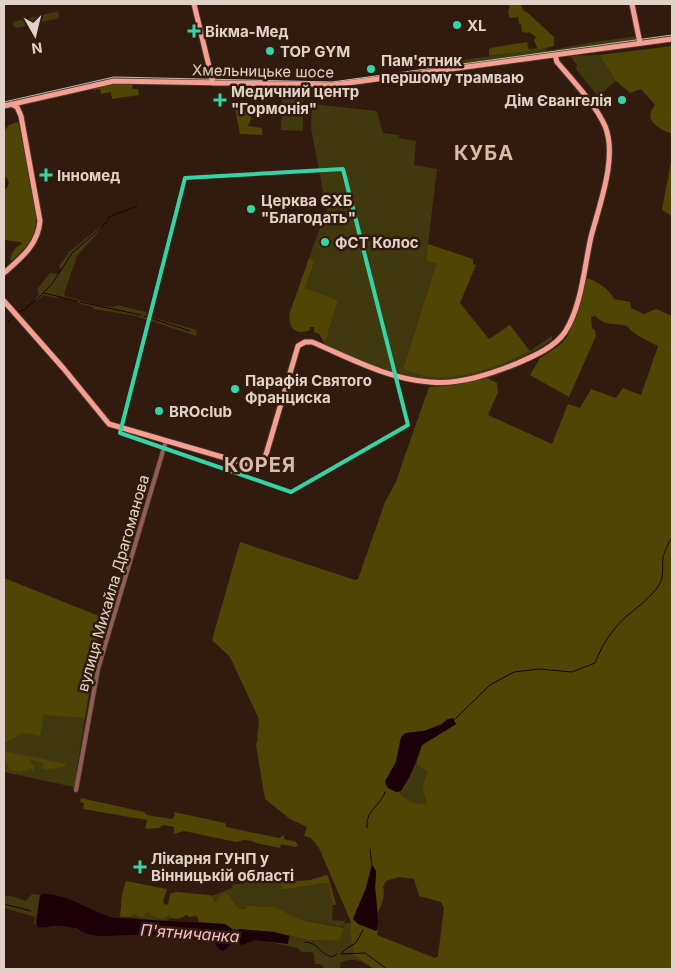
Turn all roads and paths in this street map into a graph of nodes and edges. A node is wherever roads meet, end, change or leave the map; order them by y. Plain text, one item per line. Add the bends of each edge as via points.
1 (194, 4) edge
2 (632, 4) edge
3 (672, 39) edge
4 (640, 44) junction
5 (554, 55) junction
6 (213, 83) junction
7 (31, 100) junction
8 (11, 104) junction
9 (4, 106) edge
10 (21, 116) junction
11 (4, 273) edge
12 (4, 301) edge
13 (166, 441) junction
14 (76, 790) dead end

1 - 6 main road
2 - 4 main road
3 - 4 main road, Хмельницьке шосе
4 - 5 main road, Хмельницьке шосе
5 - 6 main road, Хмельницьке шосе via 333,86
5 - 13 main road via 604,124 609,150 582,281 573,316 564,334 537,354 508,367 478,377 443,382 413,380 391,374 305,342 298,346 265,458 259,465 252,466
6 - 7 main road, Хмельницьке шосе via 114,81
7 - 8 main road, Хмельницьке шосе
7 - 10 main road via 22,108
8 - 9 main road, Хмельницьке шосе
8 - 10 main road via 17,107
10 - 11 main road via 40,222 30,249
12 - 13 main road via 108,423
13 - 14 street, вулиця Михайла Драгоманова via 98,668

